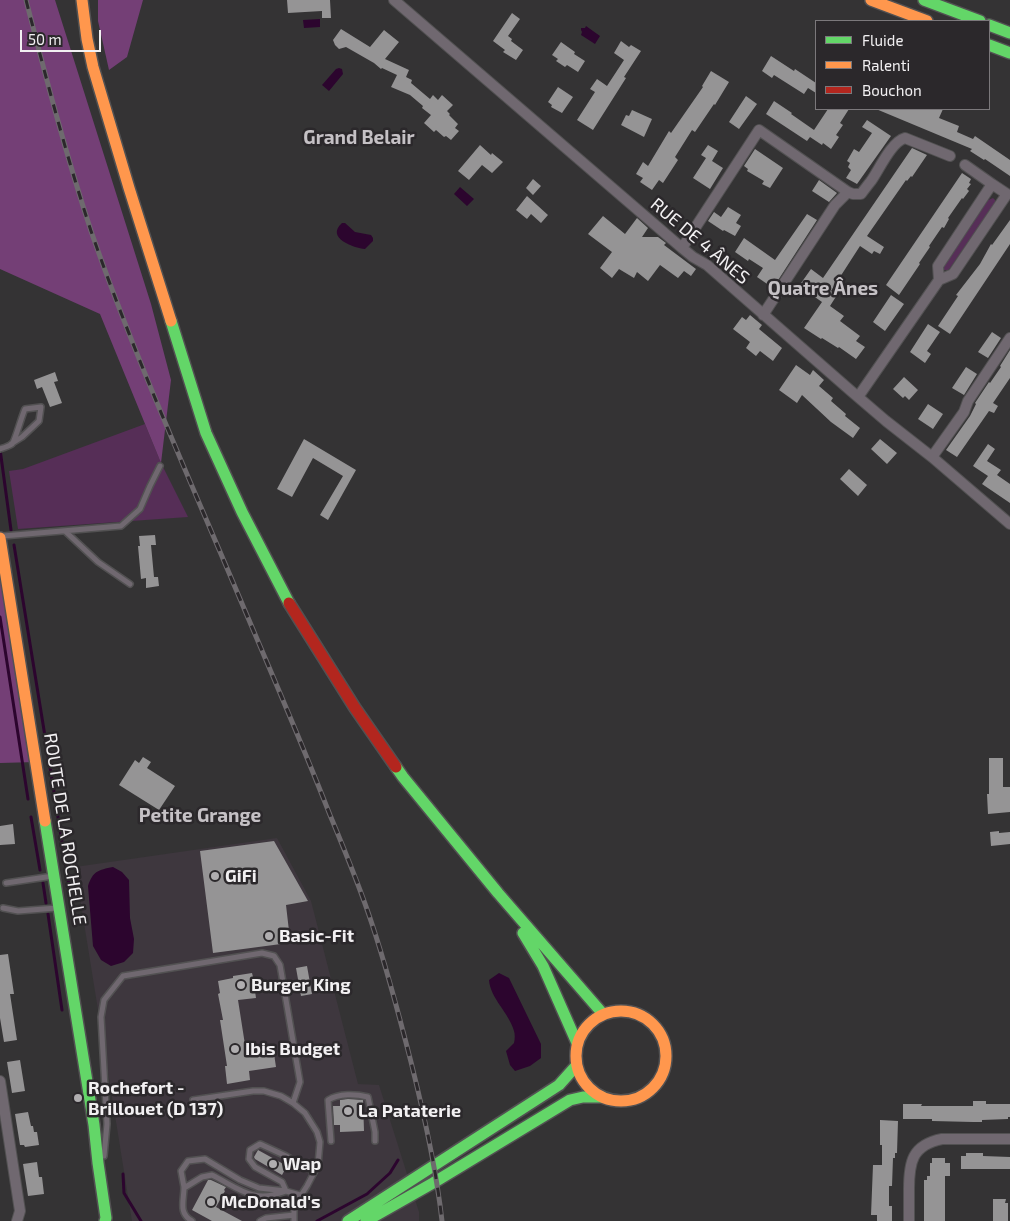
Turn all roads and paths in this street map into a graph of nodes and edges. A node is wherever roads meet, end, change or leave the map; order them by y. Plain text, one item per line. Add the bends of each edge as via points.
1 (82, 0) edge
2 (394, 0) edge
3 (871, 0) edge
4 (924, 0) edge
5 (923, 20) edge
6 (977, 20) edge
7 (990, 25) edge
8 (1010, 33) edge
9 (990, 45) edge
10 (1010, 53) edge
11 (950, 156) dead end
12 (965, 165) dead end
13 (992, 184) junction
14 (848, 192) junction
15 (1008, 195) edge
16 (682, 248) junction
17 (939, 280) junction
18 (763, 316) junction
19 (1010, 338) edge
20 (858, 397) junction
21 (11, 444) junction
22 (0, 449) edge
23 (932, 457) junction
24 (160, 466) dead end
25 (1010, 524) edge
26 (65, 531) junction
27 (0, 537) edge
28 (130, 584) dead end
29 (54, 876) junction
30 (6, 883) dead end
31 (499, 893) junction
32 (3, 908) dead end
33 (59, 908) junction
34 (603, 1014) junction
35 (577, 1043) junction
36 (576, 1066) junction
37 (0, 1081) edge
38 (602, 1097) junction
39 (193, 1100) dead end
40 (293, 1103) junction
41 (94, 1126) junction
42 (1010, 1139) edge
43 (331, 1141) dead end
44 (375, 1141) dead end
45 (104, 1159) junction
46 (314, 1172) junction
47 (184, 1188) junction
48 (286, 1190) junction
49 (300, 1195) junction
50 (111, 1219) edge
51 (294, 1219) edge
52 (17, 1221) edge
53 (192, 1221) edge
54 (260, 1221) edge
55 (348, 1221) edge
56 (366, 1221) edge
57 (909, 1221) edge

1 - 31 main road via 93,66 129,188 206,433 242,512 294,612 356,708 403,777
2 - 16 street, RUE DE 4 ÂNES
3 - 5 main road
4 - 6 main road
7 - 8 main road
9 - 10 main road
11 - 14 street via 905,138 900,139 860,194
12 - 13 street
13 - 15 street
13 - 17 street via 938,266
14 - 16 street via 759,130
14 - 18 street via 835,205
15 - 17 street via 953,274
16 - 18 street, RUE DE 4 ÂNES
17 - 20 street
18 - 20 street, RUE DE 4 ÂNES
19 - 23 street
20 - 23 street, RUE DE 4 ÂNES
21 - 21 lane via 40,421 41,408 25,409
21 - 22 lane
23 - 25 street, RUE DE 4 ÂNES
24 - 26 lane via 140,509 121,526
26 - 27 lane
26 - 28 lane via 98,562
27 - 29 main road, ROUTE DE LA ROCHELLE
29 - 30 lane
29 - 33 main road, ROUTE DE LA ROCHELLE
31 - 34 main road
31 - 35 main road via 543,966
32 - 33 lane via 18,911
33 - 41 main road, ROUTE DE LA ROCHELLE
34 - 35 main road via 583,1031
34 - 38 main road via 632,1012 646,1018 664,1042 666,1057 664,1072 645,1095 616,1101
35 - 36 main road
36 - 38 main road via 590,1090
36 - 55 main road via 559,1085
37 - 52 street via 20,1211
38 - 56 main road via 570,1100
39 - 40 lane via 264,1092
40 - 45 lane via 300,1082 280,965 274,956 262,952 123,976 104,1000 101,1017 107,1124
40 - 46 lane via 305,1113 317,1132 320,1142 318,1165
41 - 45 main road, ROUTE DE LA ROCHELLE
41 - 50 main road, ROUTE DE LA ROCHELLE via 106,1218
42 - 57 street via 942,1139 918,1150 910,1167
43 - 44 lane via 328,1100 334,1096 359,1095 368,1097
45 - 50 main road, ROUTE DE LA ROCHELLE via 114,1212
46 - 48 lane via 260,1144 250,1150 249,1159 255,1167 282,1182
46 - 49 lane
47 - 48 lane via 212,1174 252,1196 262,1197
47 - 48 lane via 181,1171 188,1161 205,1159 259,1188
47 - 53 lane via 184,1212
48 - 49 lane
49 - 51 lane via 294,1206
51 - 54 lane via 266,1218

